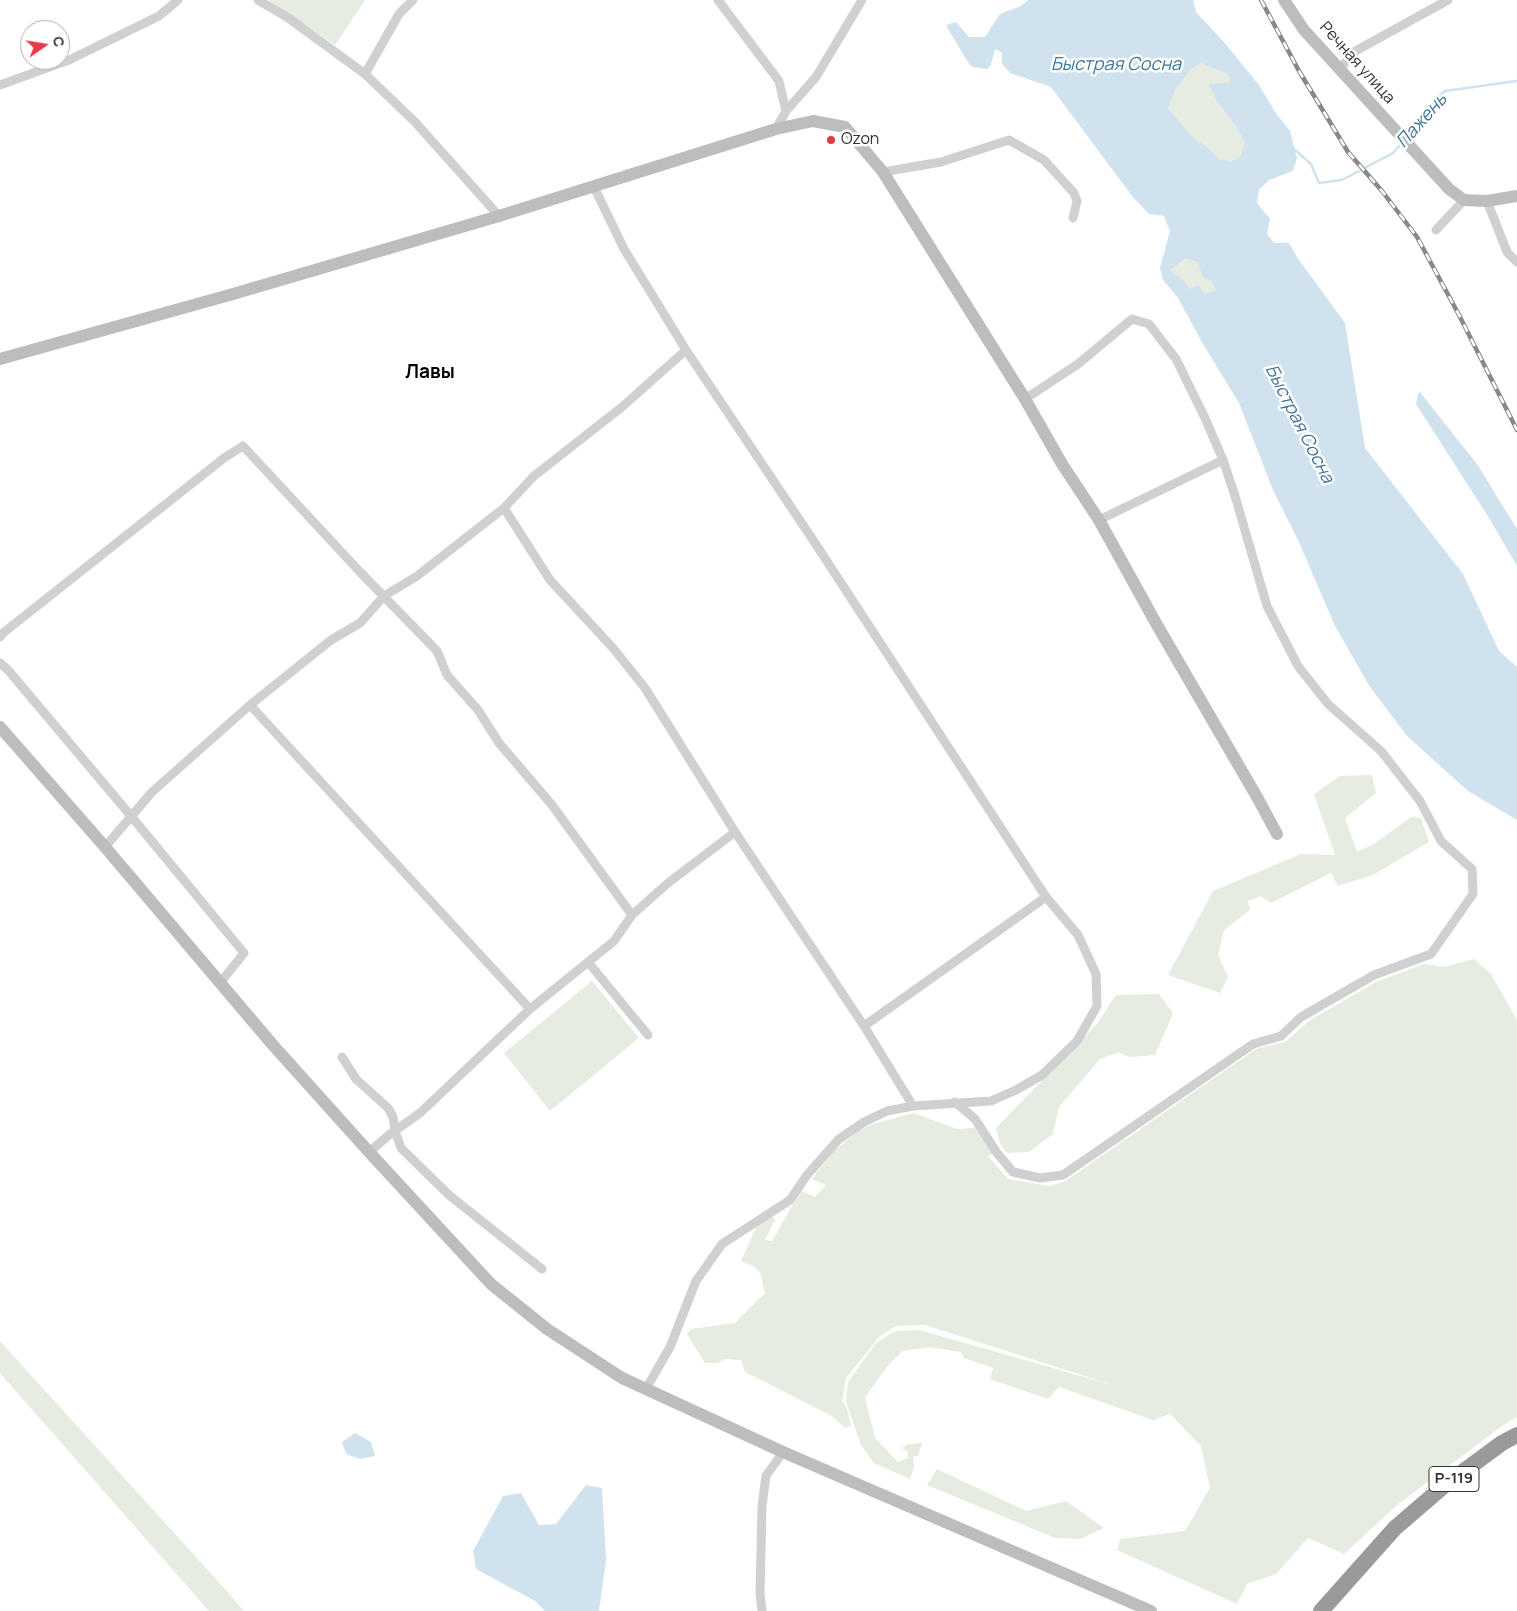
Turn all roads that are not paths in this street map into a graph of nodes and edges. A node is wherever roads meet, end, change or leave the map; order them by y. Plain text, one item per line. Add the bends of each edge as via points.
1 (178, 0) edge
2 (258, 0) edge
3 (413, 0) edge
4 (718, 0) edge
5 (862, 0) edge
6 (1284, 0) edge
7 (1448, 0) edge
8 (1340, 71) junction
9 (365, 74) junction
10 (0, 85) edge
11 (786, 111) junction
12 (776, 129) junction
13 (882, 172) junction
14 (594, 187) junction
15 (1517, 196) edge
16 (1464, 200) junction
17 (1487, 201) junction
18 (500, 216) junction
19 (1073, 218) dead end
20 (1436, 230) dead end
21 (1517, 262) edge
22 (686, 350) junction
23 (0, 359) edge
24 (1025, 399) junction
25 (1223, 460) junction
26 (504, 508) junction
27 (1099, 520) junction
28 (384, 596) junction
29 (0, 637) edge
30 (0, 663) edge
31 (250, 706) junction
32 (0, 727) edge
33 (131, 816) junction
34 (735, 832) junction
35 (1276, 834) dead end
36 (105, 847) junction
37 (1046, 897) junction
38 (632, 914) junction
39 (588, 962) junction
40 (220, 983) junction
41 (530, 1009) junction
42 (864, 1026) junction
43 (648, 1035) dead end
44 (342, 1056) dead end
45 (955, 1102) junction
46 (912, 1106) junction
47 (395, 1131) junction
48 (370, 1152) junction
49 (542, 1269) dead end
50 (646, 1388) junction
51 (1517, 1435) edge
52 (784, 1452) junction
53 (762, 1611) edge
54 (1151, 1611) edge
55 (1322, 1611) edge

1 - 10 street via 159,16 69,60
2 - 9 street via 287,17
3 - 9 street via 399,14
4 - 11 street via 779,80
5 - 11 street via 816,77
6 - 8 street, Речная улица via 1304,30
7 - 8 street via 1350,54
8 - 16 street, Речная улица via 1449,189
9 - 18 street via 416,122
11 - 12 street
12 - 13 street via 812,121 844,127
12 - 14 street
13 - 19 street via 941,162 1008,140 1044,160 1074,193 1077,202
13 - 24 street
14 - 18 street
14 - 22 street via 624,249
15 - 17 street
16 - 17 street
16 - 20 street
17 - 21 street via 1507,252
18 - 23 street
22 - 26 street via 622,407 534,476
22 - 37 street
24 - 25 street via 1078,364 1132,319 1149,324 1176,359
24 - 27 street
25 - 27 street
25 - 45 street via 1267,606 1298,666 1328,704 1381,751 1420,801 1440,841 1472,869 1473,894 1431,954 1374,975 1301,1017 1281,1036 1253,1044 1063,1175 1040,1178 1013,1172 975,1118
26 - 28 street via 417,576
26 - 34 street via 550,580 645,688
27 - 35 street
28 - 29 street via 243,446
28 - 31 street via 360,623 331,640
28 - 38 street via 437,651 447,675 552,805
30 - 33 street
31 - 33 street via 152,792
31 - 41 street
32 - 36 street
33 - 36 street
33 - 40 street via 244,954
34 - 38 street
34 - 42 street
36 - 40 street
37 - 42 street
37 - 45 street via 1078,936 1096,974 1097,1006 1077,1041 1042,1075 991,1101
38 - 39 street via 614,941
39 - 41 street
39 - 43 street
40 - 48 street
41 - 47 street via 420,1114
42 - 46 street
44 - 47 street via 356,1079 388,1108
45 - 46 street
46 - 50 street via 887,1111 839,1139 790,1200 722,1244 696,1281 670,1347
47 - 48 street
47 - 49 street via 401,1148 449,1195
48 - 50 street via 491,1284 546,1329 622,1378
50 - 52 street
51 - 55 highway, Р-119 via 1444,1485 1394,1528
52 - 53 street via 766,1476 762,1506
52 - 54 street

